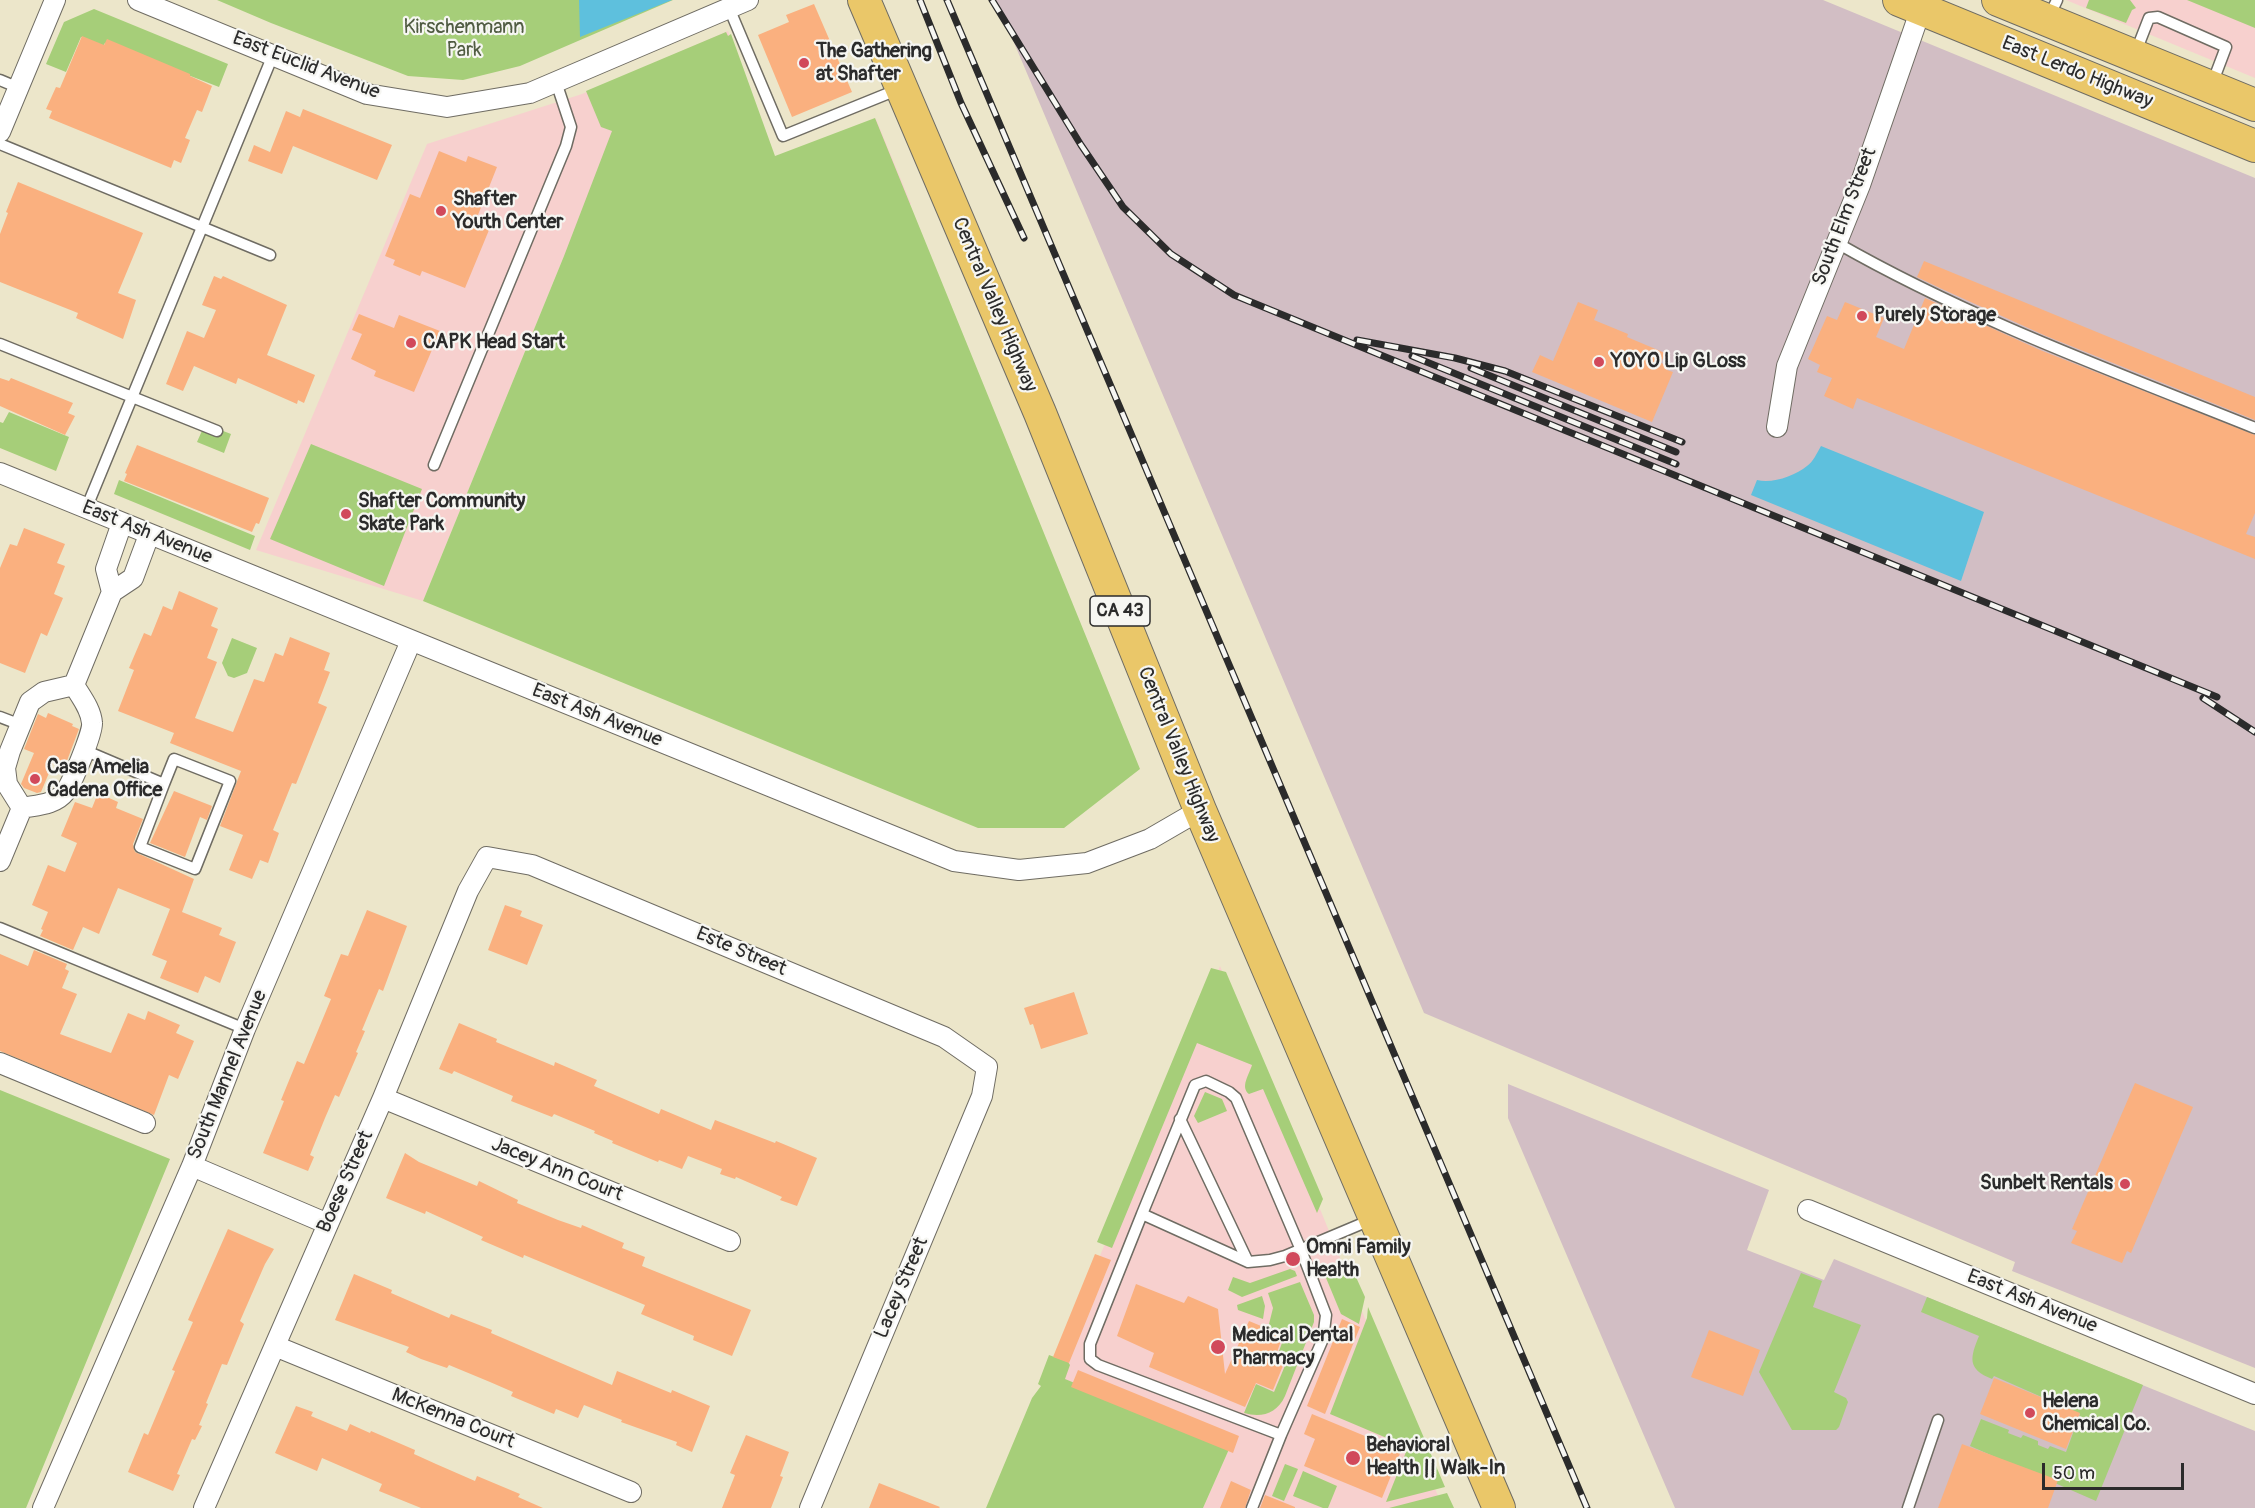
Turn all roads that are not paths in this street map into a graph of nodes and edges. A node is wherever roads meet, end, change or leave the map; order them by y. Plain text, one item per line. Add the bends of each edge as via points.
1 (55, 0) edge
2 (138, 0) edge
3 (748, 0) edge
4 (864, 0) edge
5 (1998, 0) edge
6 (1914, 3) edge
7 (718, 7) edge
8 (2052, 10) edge
9 (273, 55) junction
10 (2134, 56) junction
11 (0, 80) edge
12 (556, 82) junction
13 (2211, 87) junction
14 (18, 88) junction
15 (902, 88) junction
16 (2255, 105) edge
17 (0, 132) edge
18 (0, 144) edge
19 (2255, 146) edge
20 (202, 228) junction
21 (1837, 243) junction
22 (270, 255) dead end
23 (0, 344) edge
24 (132, 398) junction
25 (1777, 427) dead end
26 (2255, 428) edge
27 (217, 431) dead end
28 (434, 465) dead end
29 (0, 473) edge
30 (86, 508) junction
31 (122, 523) junction
32 (149, 534) junction
33 (112, 592) junction
34 (411, 641) junction
35 (74, 685) junction
36 (0, 717) edge
37 (21, 725) junction
38 (84, 750) junction
39 (164, 784) junction
40 (22, 808) junction
41 (1200, 810) junction
42 (488, 857) joint
43 (0, 861) edge
44 (0, 928) edge
45 (245, 1029) junction
46 (0, 1064) edge
47 (987, 1067) joint
48 (384, 1098) junction
49 (1180, 1119) junction
50 (145, 1123) dead end
51 (192, 1166) junction
52 (1808, 1210) dead end
53 (1142, 1214) junction
54 (1374, 1219) junction
55 (328, 1224) junction
56 (730, 1241) dead end
57 (1301, 1250) junction
58 (1248, 1262) junction
59 (275, 1346) junction
60 (2255, 1394) edge
61 (1938, 1420) dead end
62 (1281, 1435) junction
63 (631, 1492) dead end
64 (44, 1508) edge
65 (204, 1508) edge
66 (810, 1508) edge
67 (1252, 1508) edge
68 (1499, 1508) edge
69 (1908, 1508) edge

1 - 14 street
2 - 9 street, East Euclid Avenue
3 - 7 street, East Euclid Avenue
4 - 15 main road, Central Valley Highway / CA 43
5 - 8 main road, East Lerdo Highway
6 - 19 main road, East Lerdo Highway
6 - 21 street, South Elm Street via 1860,185
7 - 12 street, East Euclid Avenue
7 - 15 lane via 783,136
8 - 10 main road, East Lerdo Highway
9 - 12 street, East Euclid Avenue via 367,94 447,107 530,93
9 - 20 lane
10 - 13 main road, East Lerdo Highway
10 - 13 lane via 2149,18 2157,17 2226,47
11 - 14 lane
12 - 28 lane via 571,127 567,146
13 - 16 main road, East Lerdo Highway
14 - 17 street
15 - 41 main road, Central Valley Highway / CA 43 via 1040,413
18 - 20 lane
20 - 22 lane
20 - 24 lane
21 - 25 street, South Elm Street via 1787,366
21 - 26 lane via 1920,289 2017,333
23 - 24 lane
24 - 27 lane
24 - 30 lane
29 - 30 street, East Ash Avenue
30 - 31 street, East Ash Avenue
31 - 32 street, East Ash Avenue
31 - 33 street via 106,569
32 - 33 street via 133,578
32 - 34 street, East Ash Avenue
33 - 35 street
34 - 41 street, East Ash Avenue via 954,861 1019,870 1087,863 1150,839
34 - 45 street, South Mannel Avenue
35 - 37 street via 44,692 30,702
35 - 38 street via 93,725
36 - 37 lane
37 - 40 street via 5,768 7,784
38 - 39 lane
38 - 40 street via 65,793 49,803
39 - 39 lane via 140,847 195,869 230,781 174,759
40 - 43 street
41 - 54 main road, Central Valley Highway / CA 43
42 - 47 street, Este Street via 532,865 944,1037
42 - 48 street, Boese Street via 468,891
44 - 45 lane
45 - 51 street, South Mannel Avenue
46 - 50 street
47 - 66 street, Lacey Street via 982,1096
48 - 55 street, Boese Street
48 - 56 street, Jacey Ann Court
49 - 53 lane
49 - 57 lane via 1195,1085 1201,1082 1212,1083 1236,1098
49 - 58 lane
51 - 55 street
51 - 64 street, South Mannel Avenue
52 - 60 street, East Ash Avenue
53 - 58 lane
53 - 62 lane via 1090,1344 1090,1359
54 - 57 lane
54 - 68 main road, Central Valley Highway / CA 43
55 - 59 street, Boese Street
57 - 58 lane
57 - 62 lane via 1326,1316 1326,1329
59 - 63 street, McKenna Court
59 - 65 street, Boese Street
61 - 69 lane
62 - 67 lane

